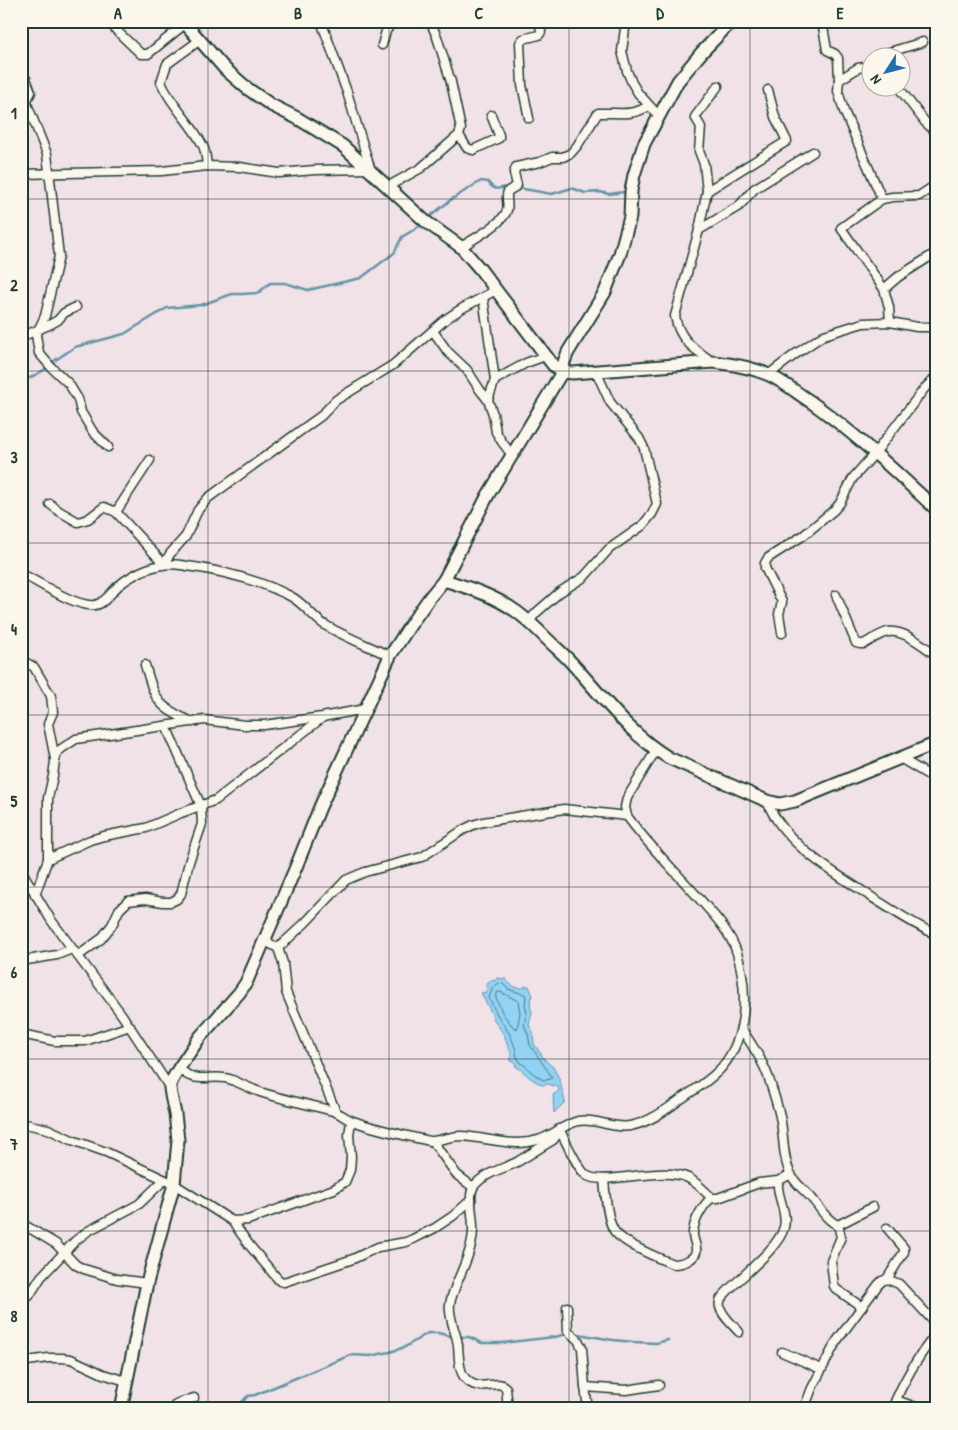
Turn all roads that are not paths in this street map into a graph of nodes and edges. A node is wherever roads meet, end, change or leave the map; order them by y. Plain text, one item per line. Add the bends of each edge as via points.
1 (108, 21) edge
2 (321, 21) edge
3 (393, 21) edge
4 (430, 21) edge
5 (540, 21) edge
6 (626, 21) edge
7 (732, 21) edge
8 (822, 21) edge
9 (184, 22) edge
10 (200, 40) junction
11 (923, 42) dead end
12 (382, 45) dead end
13 (903, 48) edge
14 (860, 68) edge
15 (21, 72) edge
16 (839, 80) junction
17 (718, 86) dead end
18 (768, 90) dead end
19 (907, 98) edge
20 (649, 106) junction
21 (491, 115) dead end
22 (658, 115) junction
23 (529, 118) dead end
24 (937, 132) edge
25 (460, 135) junction
26 (813, 152) dead end
27 (207, 166) junction
28 (370, 171) junction
29 (49, 173) junction
30 (21, 174) edge
31 (937, 184) edge
32 (387, 187) junction
33 (706, 191) junction
34 (882, 199) junction
35 (699, 230) junction
36 (461, 247) junction
37 (937, 252) edge
38 (884, 289) junction
39 (496, 290) junction
40 (483, 297) junction
41 (76, 307) dead end
42 (890, 322) junction
43 (937, 327) edge
44 (39, 329) junction
45 (433, 331) junction
46 (21, 336) edge
47 (545, 356) junction
48 (713, 362) junction
49 (596, 371) junction
50 (562, 372) junction
51 (768, 375) junction
52 (937, 376) edge
53 (495, 380) junction
54 (488, 400) junction
55 (108, 447) dead end
56 (875, 453) junction
57 (512, 455) junction
58 (150, 460) dead end
59 (50, 504) dead end
60 (937, 510) edge
61 (116, 512) junction
62 (164, 564) junction
63 (26, 576) dead end
64 (444, 580) junction
65 (836, 595) dead end
66 (529, 622) junction
67 (782, 633) dead end
68 (390, 656) junction
69 (937, 656) edge
70 (21, 660) edge
71 (145, 665) dead end
72 (365, 709) junction
73 (322, 717) junction
74 (192, 722) junction
75 (166, 726) junction
76 (937, 743) edge
77 (656, 750) junction
78 (900, 758) junction
79 (55, 761) junction
80 (937, 780) edge
81 (766, 801) junction
82 (201, 806) junction
83 (627, 816) junction
84 (48, 859) junction
85 (21, 870) edge
86 (35, 895) junction
87 (937, 935) edge
88 (264, 940) junction
89 (278, 948) junction
90 (72, 949) junction
91 (78, 956) junction
92 (21, 961) edge
93 (130, 1026) junction
94 (741, 1028) junction
95 (21, 1034) edge
96 (179, 1068) junction
97 (170, 1088) junction
98 (336, 1112) junction
99 (351, 1121) junction
100 (21, 1124) edge
101 (559, 1129) junction
102 (432, 1142) junction
103 (790, 1174) junction
104 (604, 1179) junction
105 (778, 1181) junction
106 (169, 1182) junction
107 (473, 1187) junction
108 (712, 1198) junction
109 (471, 1200) junction
110 (873, 1207) dead end
111 (232, 1221) junction
112 (21, 1223) edge
113 (838, 1225) junction
114 (887, 1228) dead end
115 (64, 1252) junction
116 (887, 1279) junction
117 (147, 1283) junction
118 (21, 1302) edge
119 (567, 1307) dead end
120 (862, 1307) junction
121 (937, 1325) edge
122 (739, 1332) dead end
123 (937, 1334) edge
124 (782, 1352) dead end
125 (21, 1362) edge
126 (821, 1370) junction
127 (126, 1381) junction
128 (659, 1385) dead end
129 (585, 1387) junction
130 (194, 1398) dead end
131 (896, 1400) junction
132 (121, 1409) edge
133 (173, 1409) edge
134 (508, 1409) edge
135 (588, 1409) edge
136 (804, 1409) edge
137 (892, 1409) edge
138 (920, 1409) edge

1 - 9 street via 141,54 148,54
2 - 28 street
3 - 12 street
4 - 25 street via 451,82
5 - 23 street via 539,35 523,39 520,43 522,85
6 - 20 street via 622,52 632,83
7 - 22 street via 686,71
8 - 16 street via 827,50 838,58
9 - 10 street
10 - 27 street via 166,64 161,82 167,96 203,146
10 - 28 street via 225,69 259,98 343,146
11 - 13 street
14 - 16 street
15 - 29 street via 31,92 27,104 47,154
16 - 34 street via 838,92 844,111
17 - 33 street via 696,117 701,127 699,151 704,164
18 - 33 street via 775,117 787,141
19 - 24 street
20 - 22 street
20 - 36 street via 627,114 598,113 571,153 516,167 517,185 508,191 503,217
21 - 25 street via 499,138 473,150 467,148
22 - 50 street via 639,158 631,191 630,217 620,254 605,292 568,352
25 - 32 street via 421,168
26 - 35 street via 754,189 739,206
27 - 28 street via 279,173
27 - 29 street via 162,171
28 - 32 street
29 - 30 street
29 - 44 street via 59,256
31 - 34 street via 919,196
32 - 36 street
33 - 35 street
34 - 38 street via 841,228
35 - 48 street via 676,316 677,326 689,345
36 - 39 street
37 - 38 street
38 - 42 street
39 - 40 street
39 - 47 street
40 - 45 street via 446,319
40 - 53 street
41 - 44 street
42 - 43 street
42 - 51 street via 864,323 824,335
44 - 46 street
44 - 55 street via 36,335 39,353 69,384 81,412
45 - 54 street
45 - 62 street via 393,365 336,400 308,426 208,498 198,510 186,536
47 - 50 street
47 - 53 street
48 - 49 street
48 - 51 street via 746,367
49 - 50 street
49 - 66 street via 610,402 644,448 657,504 642,526 608,549 584,576 548,602
50 - 57 street
51 - 56 street via 834,418
52 - 56 street
53 - 54 street
54 - 57 street via 496,432
56 - 60 street
56 - 67 street via 853,478 834,510 765,563 781,597
57 - 64 street
58 - 61 street
59 - 61 street via 78,522 104,507
61 - 62 street
62 - 63 street via 130,578 101,603 93,605 71,600
62 - 68 street via 214,570 290,596 326,625
64 - 66 street via 489,596
64 - 68 street
65 - 69 street via 856,642 864,644 886,632 897,632
66 - 77 street via 569,660 611,709
68 - 72 street
70 - 79 street via 34,667 51,696 53,712 48,724
71 - 74 street via 160,704
72 - 73 street
72 - 88 street
73 - 74 street via 264,725
73 - 82 street via 216,800
74 - 75 street
75 - 79 street via 76,739 57,752
75 - 82 street
76 - 78 street
77 - 81 street
77 - 83 street via 627,798
78 - 80 street
78 - 81 street via 795,801 780,804
79 - 84 street via 48,798
81 - 87 street via 777,822 813,858 882,904
82 - 84 street via 146,828 90,840
82 - 91 street via 202,824 177,899 171,902 128,901 101,939
83 - 89 street via 564,809 472,825 422,857 346,880
83 - 94 street via 714,915 732,942 744,990
84 - 86 street
85 - 86 street
86 - 90 street
88 - 89 street
88 - 96 street via 246,983 200,1037
89 - 98 street via 286,992
90 - 91 street
90 - 92 street
91 - 93 street
93 - 95 street via 84,1041 55,1041
93 - 97 street
94 - 101 street via 723,1066 660,1114 632,1126 590,1120 573,1122
94 - 103 street via 769,1079 781,1121
96 - 97 street
96 - 98 street via 189,1076 228,1078 259,1092
97 - 106 street via 178,1140
98 - 99 street
99 - 102 street
99 - 111 street via 350,1170 345,1182 334,1189 248,1220
100 - 106 street via 60,1133
101 - 102 street via 541,1140 530,1142 511,1143 460,1136
101 - 104 street via 585,1175
101 - 107 street via 553,1140 490,1174
102 - 107 street via 457,1175
103 - 105 street
103 - 113 street via 824,1215
104 - 108 street via 674,1174 688,1178
104 - 108 street via 614,1231 638,1248 673,1264 696,1254 693,1231 703,1206
105 - 108 street via 759,1183
105 - 122 street via 784,1214 780,1237 720,1302 720,1308
106 - 111 street
106 - 115 street via 139,1204 88,1231
106 - 117 street
107 - 109 street
109 - 111 street via 453,1216 413,1239 378,1247 353,1259 284,1282 276,1278
109 - 134 street via 473,1231 450,1301 451,1315 465,1378 478,1387 505,1386
110 - 113 street
112 - 115 street
113 - 120 street via 841,1237 831,1261 834,1286
114 - 116 street via 904,1248
115 - 117 street via 84,1269 117,1279
115 - 118 street
116 - 120 street via 878,1285
116 - 121 street via 899,1284
117 - 127 street
119 - 129 street via 569,1333 582,1348
120 - 126 street via 836,1342
123 - 131 street via 923,1350
124 - 126 street
125 - 127 street via 71,1359
126 - 136 street
127 - 132 street
128 - 129 street via 626,1390
129 - 135 street
130 - 133 street via 176,1404
131 - 137 street
131 - 138 street

